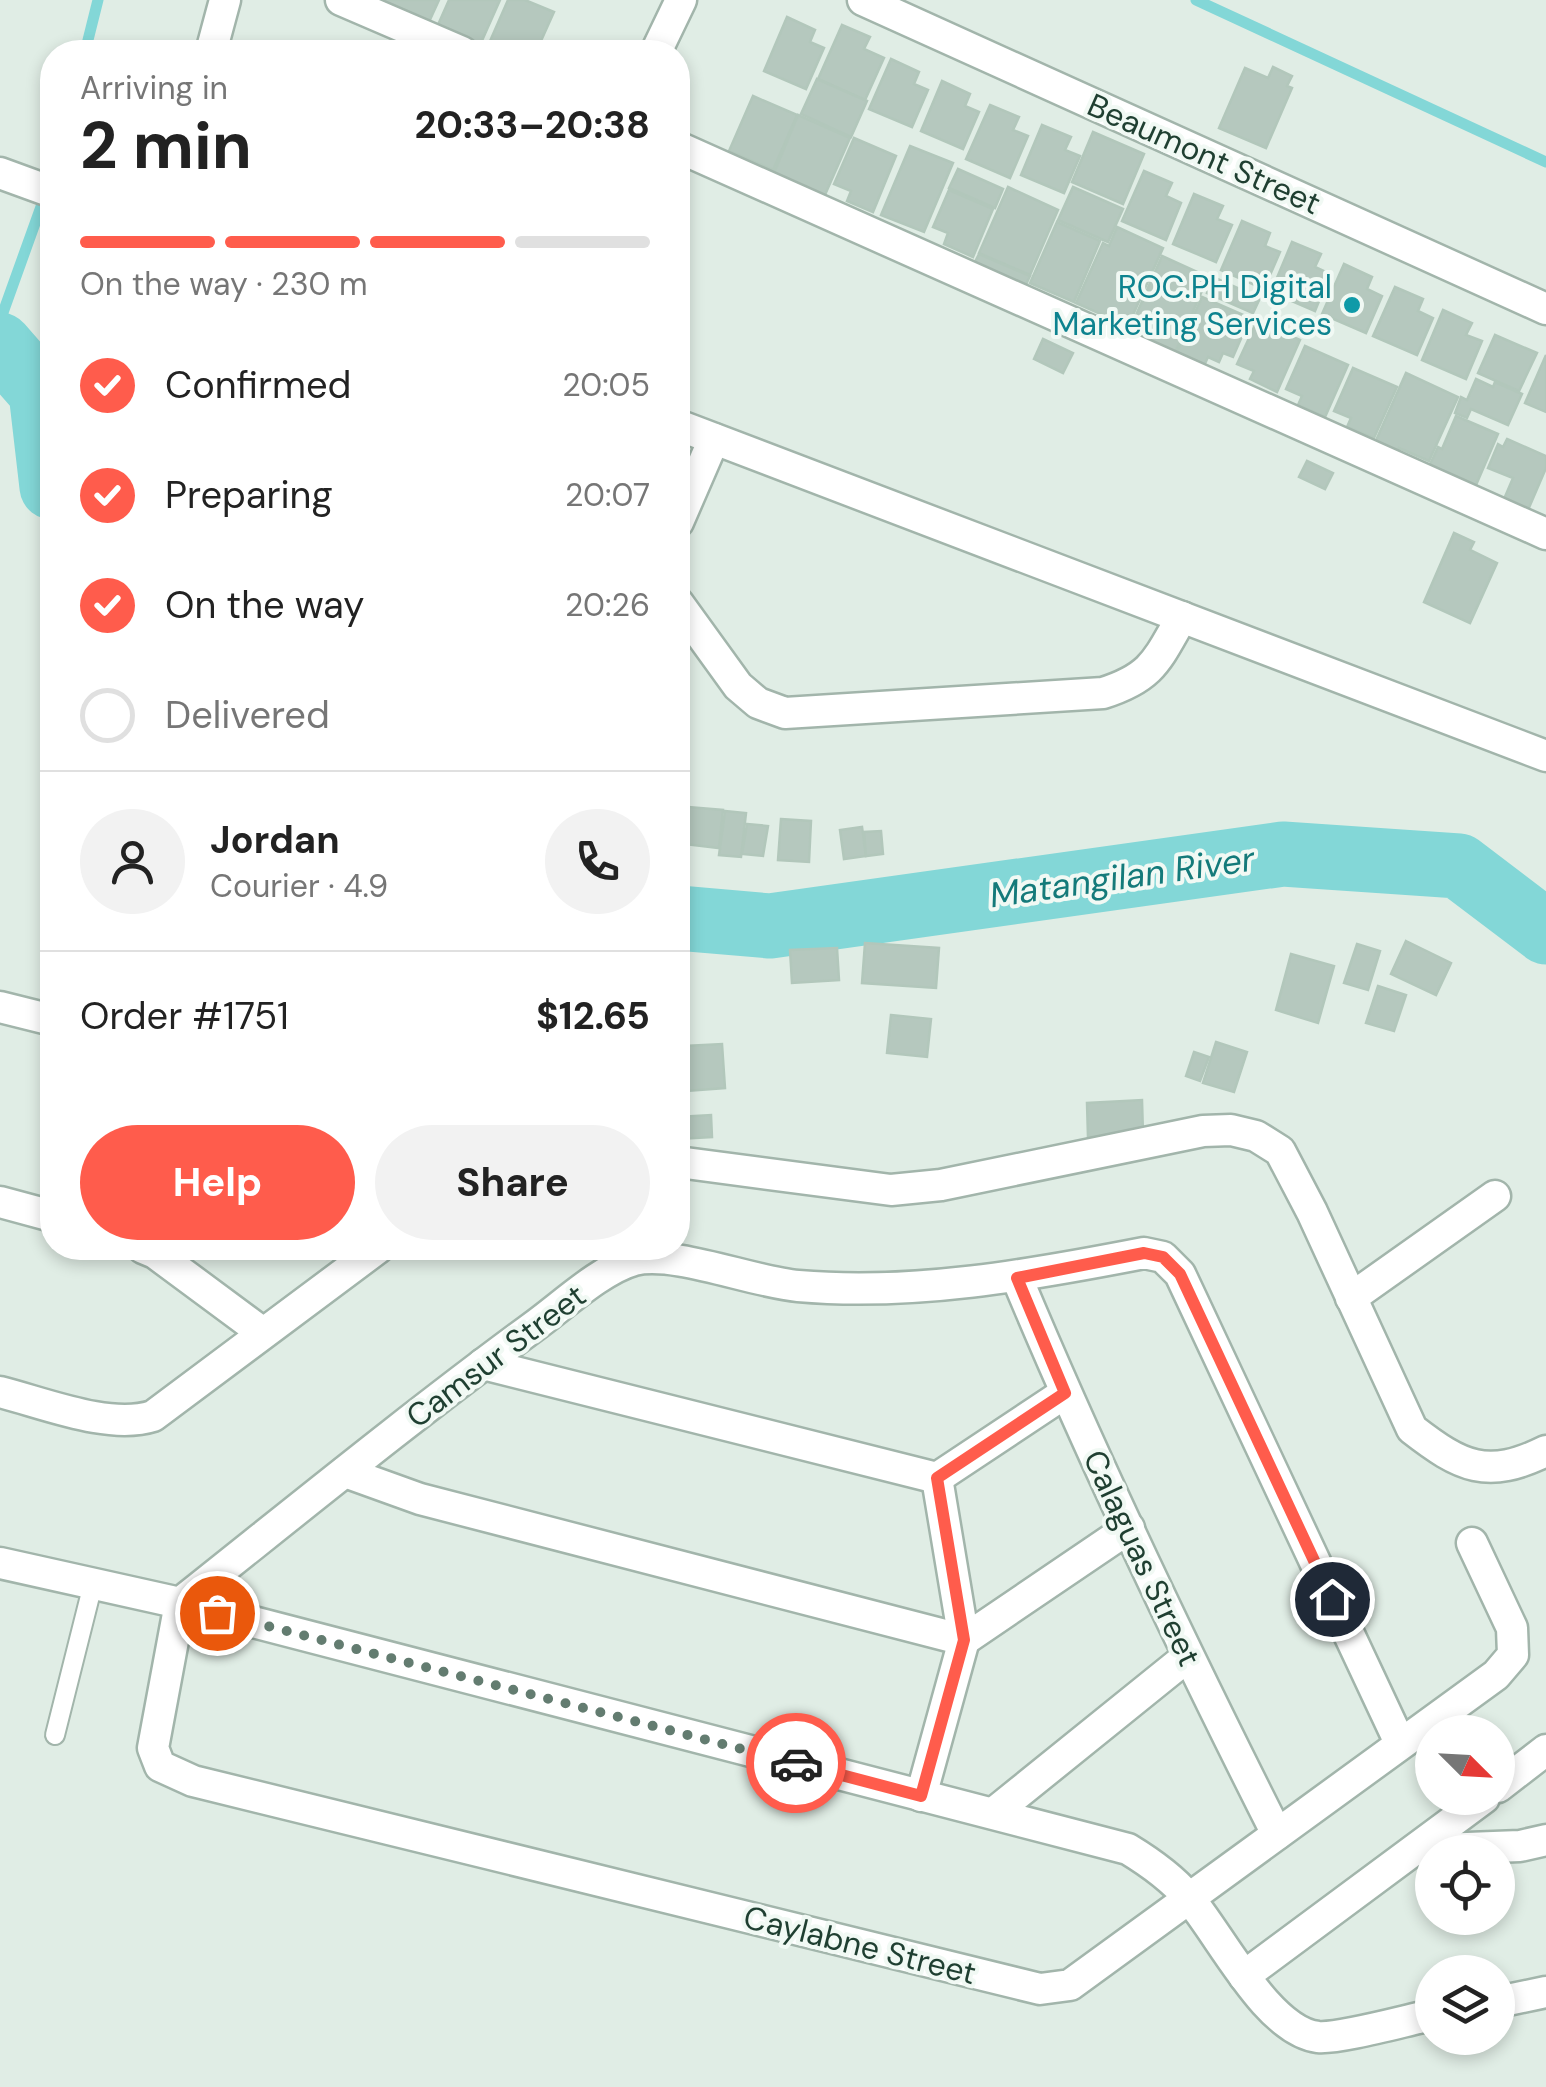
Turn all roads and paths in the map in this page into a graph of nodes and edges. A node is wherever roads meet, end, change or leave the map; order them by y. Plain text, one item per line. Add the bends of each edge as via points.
1 (225, 0) edge
2 (341, 0) edge
3 (681, 0) edge
4 (863, 0) edge
5 (214, 40) edge
6 (434, 40) edge
7 (662, 40) edge
8 (690, 152) edge
9 (0, 173) edge
10 (40, 187) edge
11 (1546, 309) edge
12 (690, 430) edge
13 (714, 439) junction
14 (690, 494) edge
15 (1546, 534) edge
16 (1182, 617) junction
17 (690, 620) edge
18 (1546, 756) edge
19 (0, 1007) edge
20 (40, 1017) edge
21 (690, 1164) edge
22 (1494, 1196) dead end
23 (0, 1202) edge
24 (40, 1213) edge
25 (165, 1260) edge
26 (355, 1260) edge
27 (634, 1260) edge
28 (669, 1260) edge
29 (1017, 1278) junction
30 (1351, 1298) junction
31 (264, 1333) junction
32 (483, 1364) junction
33 (0, 1392) edge
34 (1065, 1393) junction
35 (1546, 1451) edge
36 (345, 1472) junction
37 (937, 1478) junction
38 (1128, 1528) junction
39 (1472, 1543) dead end
40 (0, 1562) edge
41 (93, 1584) junction
42 (180, 1604) junction
43 (964, 1640) junction
44 (1187, 1657) junction
45 (56, 1734) dead end
46 (1400, 1743) junction
47 (1546, 1750) edge
48 (1515, 1774) edge
49 (921, 1796) junction
50 (995, 1812) junction
51 (1461, 1815) edge
52 (1277, 1834) junction
53 (1546, 1840) edge
54 (1414, 1850) junction
55 (1194, 1905) junction
56 (1239, 1968) junction
57 (1546, 1992) edge
58 (1515, 1998) edge
59 (1415, 2019) edge

1 - 5 street
2 - 6 street
3 - 7 street
4 - 11 street, Beaumont Street
8 - 15 street
9 - 10 street
12 - 13 street
13 - 14 street
13 - 16 street
16 - 17 street via 1152,668 1103,693 785,712 738,686
16 - 18 street
19 - 20 street
21 - 30 street via 891,1190 1231,1130 1280,1151
22 - 30 street
23 - 24 street
25 - 31 street
26 - 31 street
27 - 32 street, Camsur Street
28 - 29 street, Camsur Street via 795,1286
29 - 34 street, Calaguas Street
29 - 46 street, Camsur Street via 1144,1253 1163,1257 1180,1274
30 - 35 street via 1412,1428 1442,1452 1486,1469
31 - 33 street via 153,1416 135,1422
32 - 36 street, Camsur Street
32 - 37 street
34 - 37 street
34 - 38 street, Calaguas Street
36 - 42 street, Camsur Street
36 - 43 street via 420,1499
37 - 43 street
38 - 43 street
38 - 44 street, Calaguas Street
39 - 46 street, Caylabne Street via 1512,1628 1513,1655 1496,1675
40 - 41 street
41 - 42 street
41 - 45 lane
42 - 49 street
42 - 55 street, Caylabne Street via 153,1748 160,1766 192,1782 1040,1989 1070,1985
43 - 49 street
44 - 50 street
44 - 52 street, Calaguas Street
46 - 52 street, Caylabne Street
47 - 48 street
49 - 50 street
50 - 55 street via 1128,1850 1158,1867
51 - 54 street
52 - 55 street, Caylabne Street
53 - 54 street
54 - 56 street
55 - 56 street
56 - 59 street via 1285,2023 1303,2033 1322,2038
57 - 58 street

